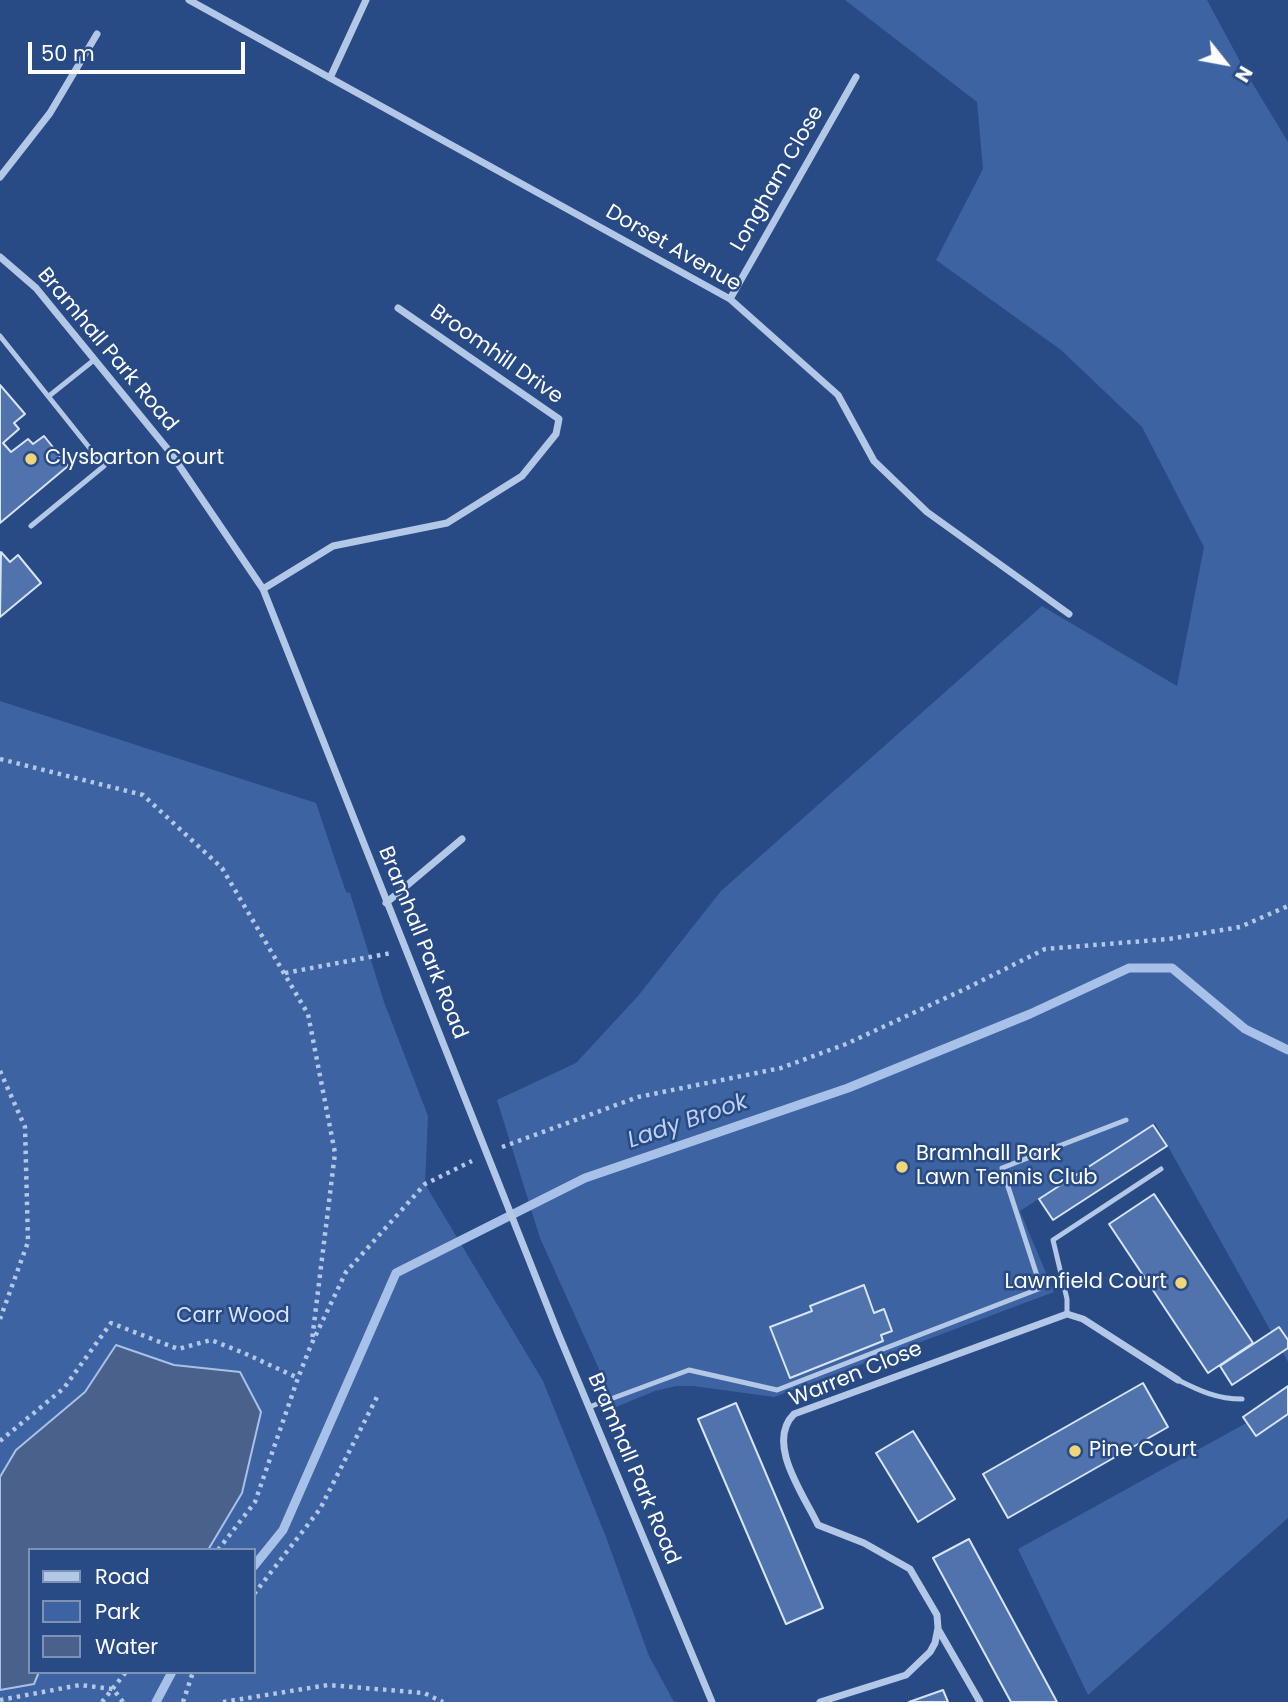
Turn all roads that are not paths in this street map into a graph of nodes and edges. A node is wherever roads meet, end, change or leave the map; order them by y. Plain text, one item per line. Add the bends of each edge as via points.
1 (189, 0) edge
2 (366, 0) edge
3 (97, 34) dead end
4 (856, 77) dead end
5 (330, 78) junction
6 (0, 177) edge
7 (0, 257) edge
8 (730, 299) junction
9 (398, 308) dead end
10 (0, 336) edge
11 (94, 360) junction
12 (49, 396) junction
13 (32, 526) dead end
14 (263, 589) junction
15 (1069, 614) dead end
16 (463, 839) dead end
17 (386, 902) junction
18 (1126, 1120) dead end
19 (1161, 1169) dead end
20 (1067, 1314) junction
21 (1178, 1380) joint
22 (1242, 1399) dead end
23 (589, 1407) junction
24 (938, 1629) junction
25 (712, 1702) edge
26 (820, 1702) edge
27 (980, 1702) edge

1 - 5 street, Dorset Avenue
2 - 5 street
3 - 6 street via 50,113
4 - 8 street, Longham Close
5 - 8 street, Dorset Avenue
7 - 11 street, Bramhall Park Road via 36,288
8 - 15 street, Dorset Avenue via 838,396 874,461 927,512
9 - 14 street, Broomhill Drive via 559,419 556,434 522,476 447,523 333,546
10 - 12 lane
11 - 12 lane
11 - 14 street, Bramhall Park Road via 170,453
12 - 13 lane via 104,466
14 - 17 street, Bramhall Park Road
16 - 17 street
17 - 23 street, Bramhall Park Road
18 - 23 lane via 1002,1168 1041,1288 777,1390 689,1370
19 - 20 lane via 1053,1240
20 - 21 street via 1083,1319
20 - 24 street, Warren Close via 794,1414 786,1422 785,1456 818,1525 864,1542 909,1569 937,1615
21 - 22 lane via 1210,1396
23 - 25 street, Bramhall Park Road
24 - 26 street via 930,1652 906,1675
24 - 27 street

